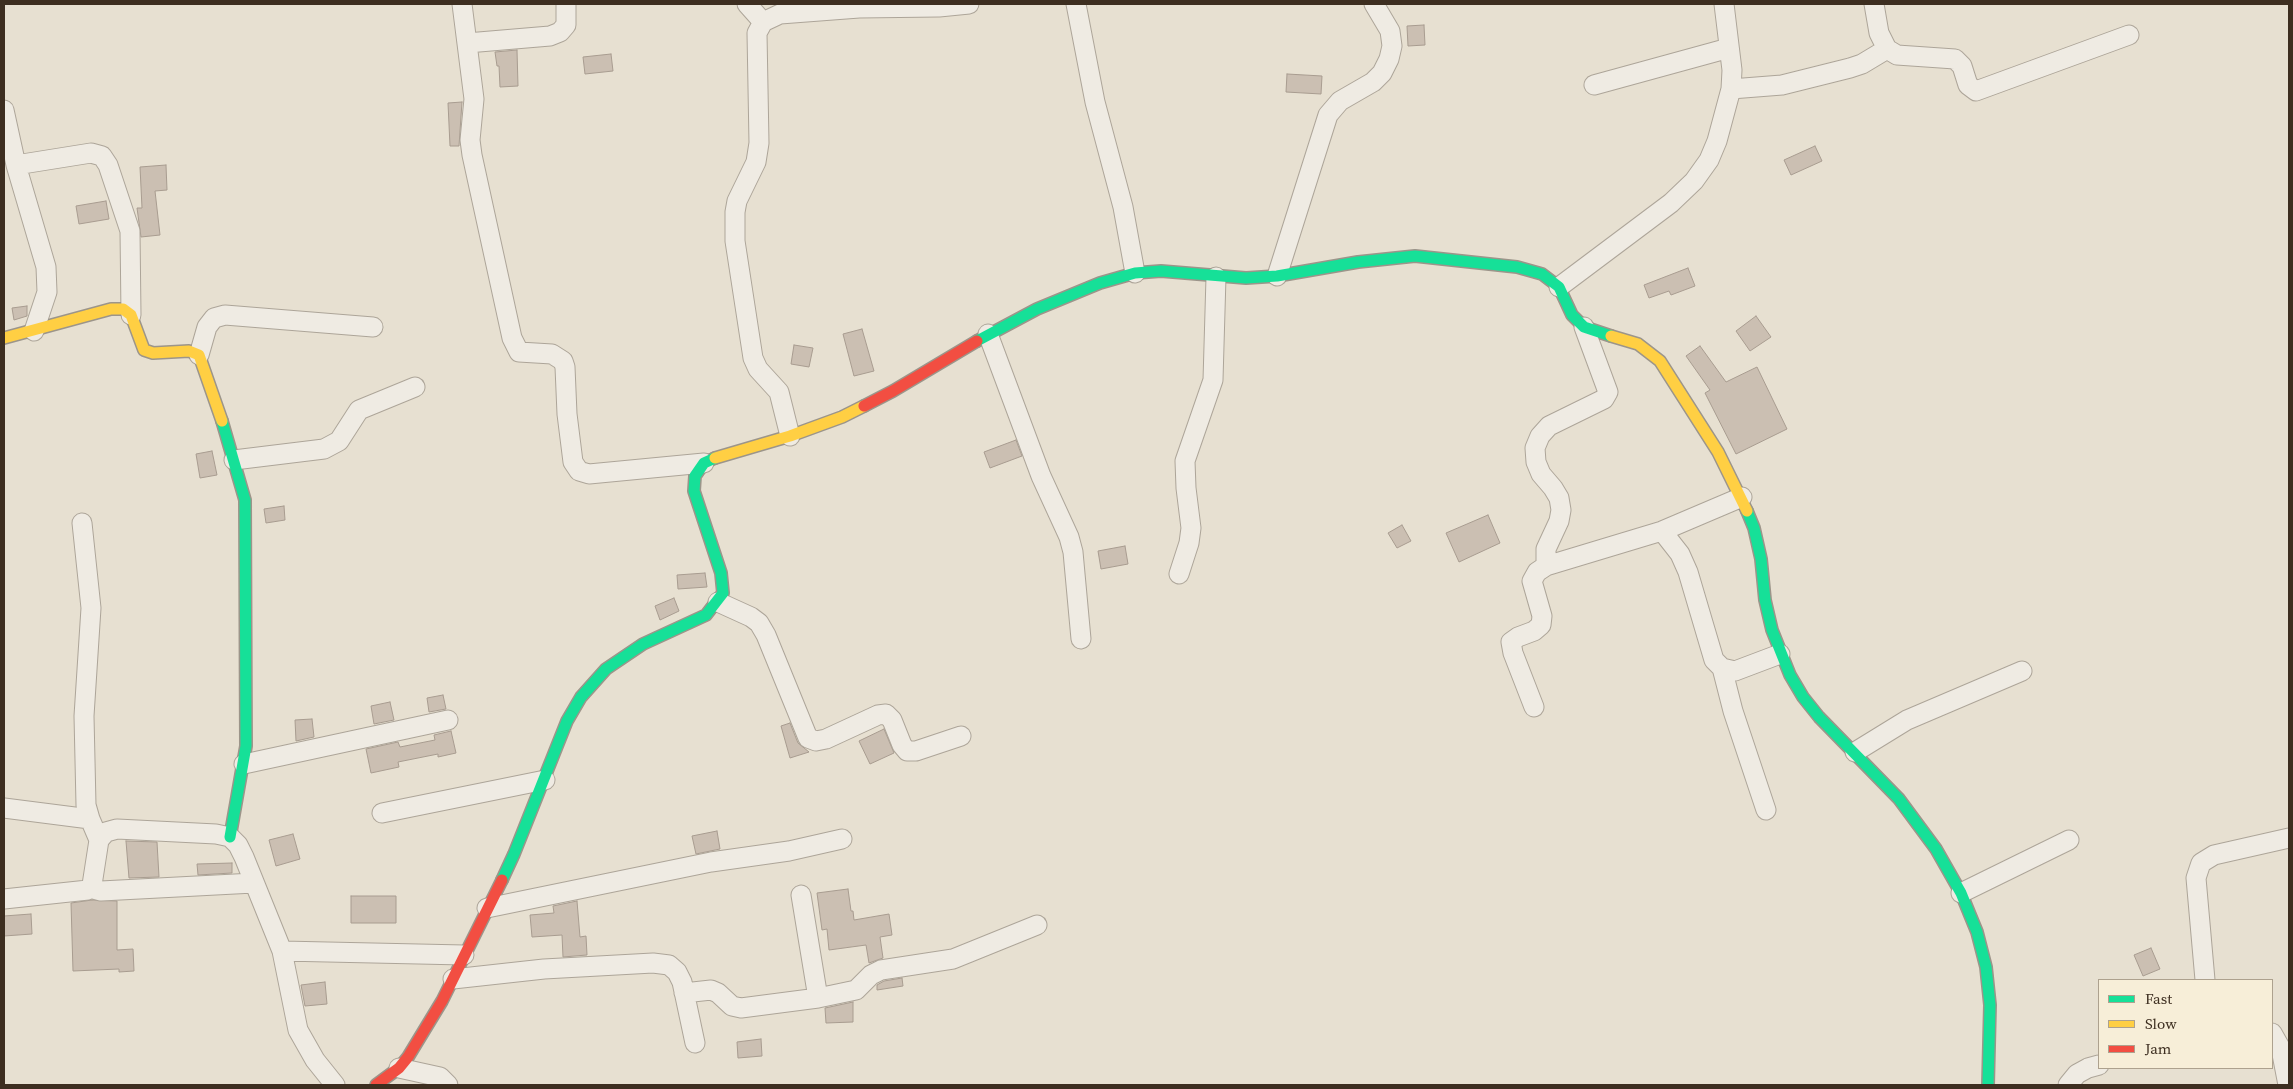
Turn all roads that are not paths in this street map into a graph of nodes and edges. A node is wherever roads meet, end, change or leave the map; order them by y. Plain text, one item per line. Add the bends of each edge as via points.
1 (462, 4) edge
2 (566, 4) edge
3 (747, 4) edge
4 (969, 4) edge
5 (1076, 4) edge
6 (1374, 4) edge
7 (1724, 4) edge
8 (1874, 4) edge
9 (763, 22) junction
10 (2130, 35) dead end
11 (467, 43) junction
12 (1729, 48) junction
13 (1887, 49) junction
14 (1594, 85) dead end
15 (1731, 90) junction
16 (4, 110) edge
17 (16, 165) junction
18 (1135, 273) junction
19 (1277, 276) junction
20 (1216, 277) junction
21 (1559, 287) junction
22 (131, 315) junction
23 (373, 327) dead end
24 (1584, 327) junction
25 (34, 331) junction
26 (988, 334) junction
27 (4, 338) edge
28 (199, 355) junction
29 (415, 387) dead end
30 (790, 436) junction
31 (234, 460) junction
32 (704, 463) junction
33 (1742, 497) junction
34 (82, 523) dead end
35 (1662, 532) junction
36 (1546, 566) junction
37 (1179, 574) dead end
38 (718, 602) junction
39 (1081, 639) dead end
40 (1780, 654) junction
41 (1722, 668) junction
42 (2022, 671) dead end
43 (1534, 707) dead end
44 (448, 720) dead end
45 (961, 736) dead end
46 (1855, 752) junction
47 (244, 764) junction
48 (545, 780) junction
49 (4, 808) edge
50 (1766, 810) dead end
51 (382, 813) dead end
52 (90, 819) junction
53 (230, 837) junction
54 (2289, 838) edge
55 (842, 839) dead end
56 (99, 840) junction
57 (2069, 840) dead end
58 (254, 883) junction
59 (90, 888) junction
60 (1961, 894) junction
61 (801, 895) dead end
62 (4, 899) edge
63 (487, 908) junction
64 (1036, 925) dead end
65 (282, 951) junction
66 (464, 955) junction
67 (452, 979) junction
68 (2205, 979) edge
69 (684, 993) junction
70 (818, 998) junction
71 (2273, 1036) edge
72 (695, 1043) dead end
73 (2098, 1065) edge
74 (399, 1068) junction
75 (335, 1085) edge
76 (376, 1085) edge
77 (448, 1085) edge
78 (1988, 1085) edge
79 (2068, 1085) edge
80 (2288, 1085) edge

1 - 11 street
2 - 11 street via 566,25 550,36
3 - 9 street
4 - 9 street via 780,14
5 - 18 street
6 - 19 street via 1390,31 1392,46 1389,59 1373,82 1340,101 1328,115
7 - 12 street
8 - 13 street via 1879,33
9 - 30 street via 757,33 759,143 756,162 737,201 735,242 753,358 758,370 779,392
10 - 13 street via 1976,91 1968,85 1962,66 1954,59 1897,54
11 - 32 street via 474,99 470,140 472,155 512,338 519,352 552,354 563,361 566,414 574,462 579,471 589,474
12 - 14 street
12 - 15 street
13 - 15 street via 1850,68 1782,84
15 - 21 street via 1718,141 1694,181 1671,203
16 - 17 street
17 - 22 street via 91,153 102,156 108,164 130,231
17 - 25 street via 46,267 46,292
18 - 20 street via 1194,272
18 - 26 street via 1100,283
19 - 20 street
19 - 21 street via 1415,256 1517,267 1542,274
20 - 37 street via 1212,380 1185,461 1191,528
21 - 24 street via 1572,315
22 - 25 street via 123,309 110,310
22 - 28 street via 144,350 153,353 190,351
23 - 28 street via 225,315 214,318 207,327
24 - 33 street via 1638,344 1660,361 1718,452
24 - 36 street via 1608,392 1604,399 1549,426 1535,448 1541,474 1559,498 1561,510 1546,549
25 - 27 street
26 - 30 street via 893,391 842,417
26 - 39 street via 1041,476 1070,537
28 - 31 street
29 - 31 street via 359,410 339,441 324,450
30 - 32 street
31 - 47 street via 244,500 247,717
32 - 38 street via 695,476 694,491 721,573 723,593
33 - 35 street
33 - 40 street via 1754,528 1761,559 1764,600
34 - 52 street via 91,608 84,716 86,805
35 - 36 street
35 - 41 street via 1680,554 1688,572 1714,660
36 - 43 street via 1532,581 1542,616 1541,625 1511,642
38 - 45 street via 751,616 759,623 808,738 816,741 826,739 886,714 908,751
38 - 48 street via 706,615 643,644 606,669 581,697 566,721
40 - 41 street via 1735,671
40 - 46 street via 1803,697
41 - 50 street via 1732,710
42 - 46 street via 1907,720
44 - 47 street
46 - 60 street via 1899,799 1936,849
47 - 53 street
48 - 51 street
48 - 63 street
49 - 52 street
52 - 56 street
53 - 56 street via 117,829 106,832
53 - 58 street via 238,846
54 - 68 street via 2214,855 2201,863 2196,878
55 - 63 street
56 - 59 street
57 - 60 street
58 - 59 street
58 - 65 street
59 - 62 street
60 - 78 street via 1977,932 1986,967 1990,1006
61 - 70 street
63 - 66 street
64 - 70 street via 952,959 881,970 856,990
65 - 66 street
65 - 75 street via 298,1030 315,1060
66 - 67 street
67 - 69 street via 544,969 653,963 669,965 677,972
67 - 74 street via 442,1001
69 - 70 street via 711,990 726,998 732,1006 742,1008
69 - 72 street
71 - 80 street via 2281,1049
73 - 79 street via 2077,1074
74 - 76 street
74 - 77 street via 440,1077

